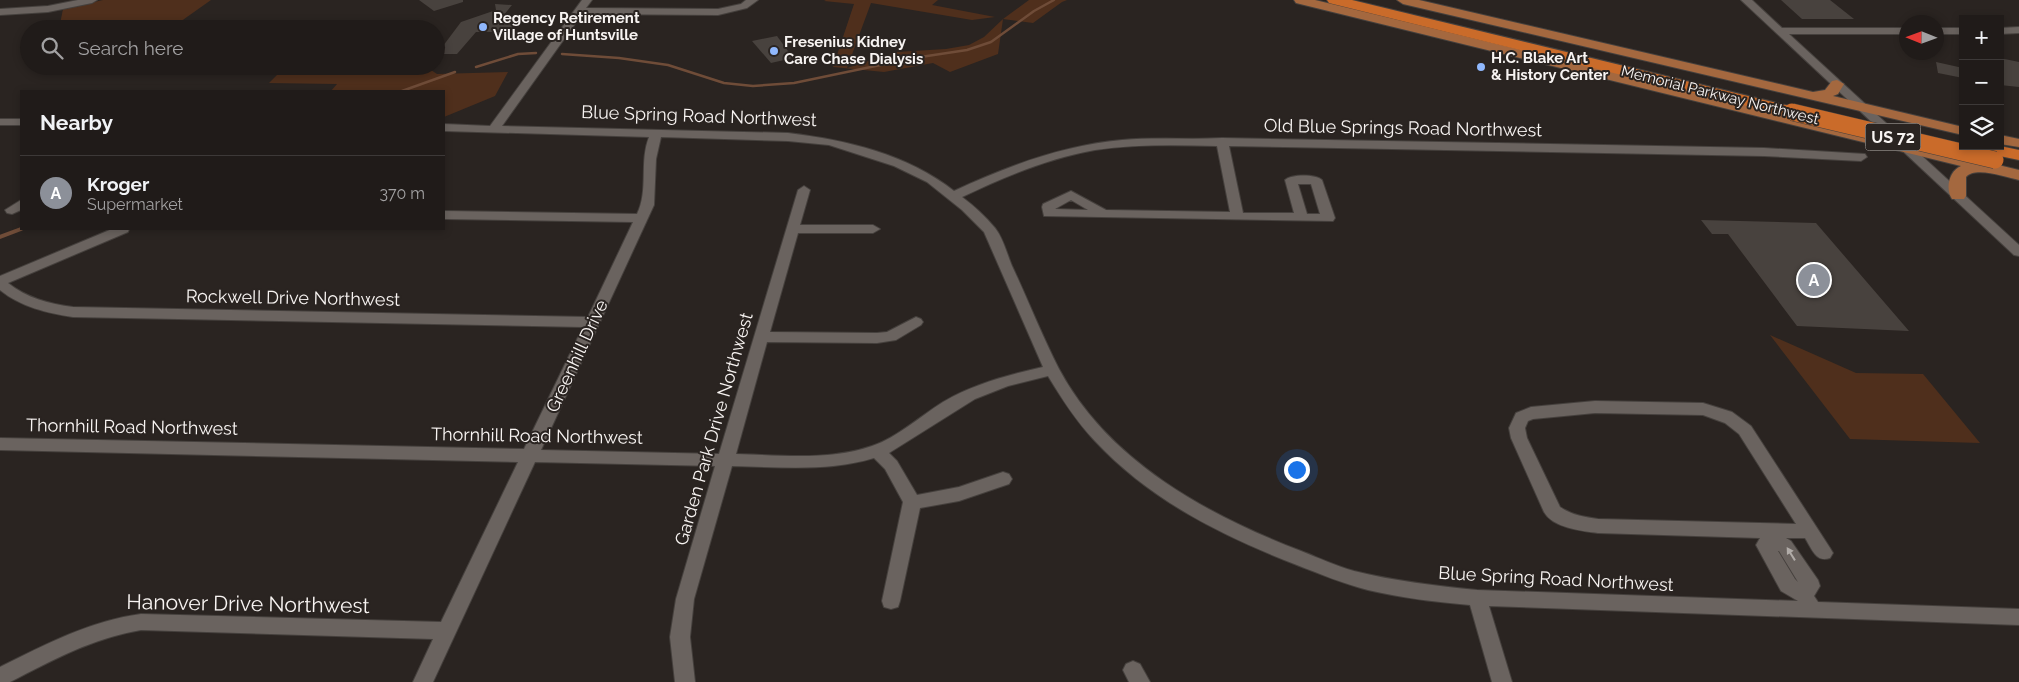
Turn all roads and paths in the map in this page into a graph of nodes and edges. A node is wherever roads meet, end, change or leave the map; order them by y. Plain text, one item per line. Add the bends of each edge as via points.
1 (92, 0) edge
2 (588, 0) edge
3 (753, 0) edge
4 (1300, 0) edge
5 (1320, 0) edge
6 (1334, 0) edge
7 (1362, 0) edge
8 (1372, 0) edge
9 (1403, 0) edge
10 (1746, 0) edge
11 (579, 11) junction
12 (0, 12) edge
13 (1412, 15) junction
14 (2019, 30) edge
15 (1780, 31) junction
16 (1899, 31) edge
17 (1944, 31) edge
18 (1959, 31) edge
19 (2004, 31) edge
20 (1837, 84) junction
21 (1775, 88) junction
22 (1809, 96) junction
23 (1864, 109) junction
24 (1788, 111) junction
25 (0, 122) edge
26 (20, 122) edge
27 (445, 128) edge
28 (494, 129) junction
29 (1959, 130) edge
30 (657, 133) junction
31 (1959, 137) edge
32 (1222, 142) junction
33 (1959, 142) edge
34 (2019, 143) edge
35 (1907, 149) junction
36 (1991, 153) edge
37 (2019, 155) edge
38 (1862, 157) dead end
39 (2019, 165) edge
40 (2019, 175) edge
41 (804, 190) dead end
42 (954, 196) junction
43 (1958, 196) junction
44 (1101, 212) dead end
45 (445, 215) edge
46 (1237, 216) junction
47 (1301, 217) dead end
48 (642, 218) junction
49 (793, 229) junction
50 (873, 229) dead end
51 (120, 230) edge
52 (2019, 252) edge
53 (0, 282) edge
54 (594, 322) junction
55 (916, 322) dead end
56 (762, 337) junction
57 (1052, 370) junction
58 (0, 444) edge
59 (878, 451) junction
60 (530, 456) junction
61 (726, 460) junction
62 (1004, 479) dead end
63 (912, 502) junction
64 (1810, 531) junction
65 (1768, 535) junction
66 (1824, 553) dead end
67 (1477, 598) junction
68 (891, 601) dead end
69 (1809, 603) junction
70 (2019, 617) edge
71 (447, 631) junction
72 (0, 677) edge
73 (423, 682) edge
74 (685, 682) edge
75 (1502, 682) edge

1 - 12 street via 48,9
2 - 11 street
3 - 11 street via 744,6 718,12
4 - 24 main road
5 - 13 highway, US 72
6 - 13 highway, Memorial Parkway Northwest
7 - 13 highway, Memorial Parkway Northwest
8 - 13 highway, US 72
9 - 21 main road
10 - 15 street
11 - 28 street
13 - 24 highway, Memorial Parkway Northwest / US 72
14 - 19 street
15 - 16 street
15 - 20 street
17 - 18 street
20 - 22 main road via 1829,94
20 - 23 street
21 - 22 main road
21 - 24 main road via 1822,106 1834,119 1827,123
22 - 23 main road
23 - 29 main road
23 - 35 street
24 - 33 highway, Memorial Parkway Northwest / US 72
24 - 35 main road
24 - 36 highway, Memorial Parkway Northwest / US 72, bridge
25 - 26 street
27 - 28 street, Blue Spring Road Northwest
28 - 30 street, Blue Spring Road Northwest
30 - 42 street, Blue Spring Road Northwest via 788,137 830,142 916,170
30 - 48 street, Greenhill Drive via 650,146 650,195
31 - 36 main road via 1945,142 1952,154
32 - 38 street, Old Blue Springs Road Northwest via 1764,152
32 - 42 street, Old Blue Springs Road Northwest via 1094,147 1014,169
32 - 46 street
34 - 36 main road
35 - 36 main road
35 - 43 street
36 - 37 highway, Memorial Parkway Northwest / US 72
36 - 39 highway, Memorial Parkway Northwest / US 72
36 - 40 main road
36 - 43 main road via 1974,168 1960,173
41 - 49 street, Garden Park Drive Northwest
42 - 57 street, Blue Spring Road Northwest via 990,231
43 - 52 street
44 - 46 street
45 - 48 street
46 - 47 street
48 - 54 street, Greenhill Drive
49 - 50 street
49 - 56 street, Garden Park Drive Northwest
51 - 53 street
53 - 54 street, Rockwell Drive Northwest via 12,294 28,302 73,312
54 - 60 street, Greenhill Drive
55 - 56 street via 892,336 877,338
56 - 61 street, Garden Park Drive Northwest
57 - 59 street, Thornhill Road Northwest via 987,386
57 - 67 street, Blue Spring Road Northwest via 1064,392 1102,439 1157,485 1220,526 1353,578 1433,594
58 - 60 street, Thornhill Road Northwest
59 - 61 street, Thornhill Road Northwest via 840,460
59 - 63 street via 891,465
60 - 61 street, Thornhill Road Northwest
60 - 71 street, Greenhill Drive
61 - 74 street, Garden Park Drive Northwest via 684,599 680,637
62 - 63 street via 976,490
63 - 68 street
64 - 65 street
64 - 65 street via 1745,430 1714,411 1595,407 1531,413 1522,418 1517,428 1553,512 1563,519 1575,524 1598,526
64 - 66 street
65 - 69 street via 1786,546 1811,586
67 - 69 street, Blue Spring Road Northwest
67 - 75 street
69 - 70 street, Blue Spring Road Northwest
71 - 72 street, Hanover Drive Northwest via 141,622 81,637
71 - 73 street, Greenhill Drive

